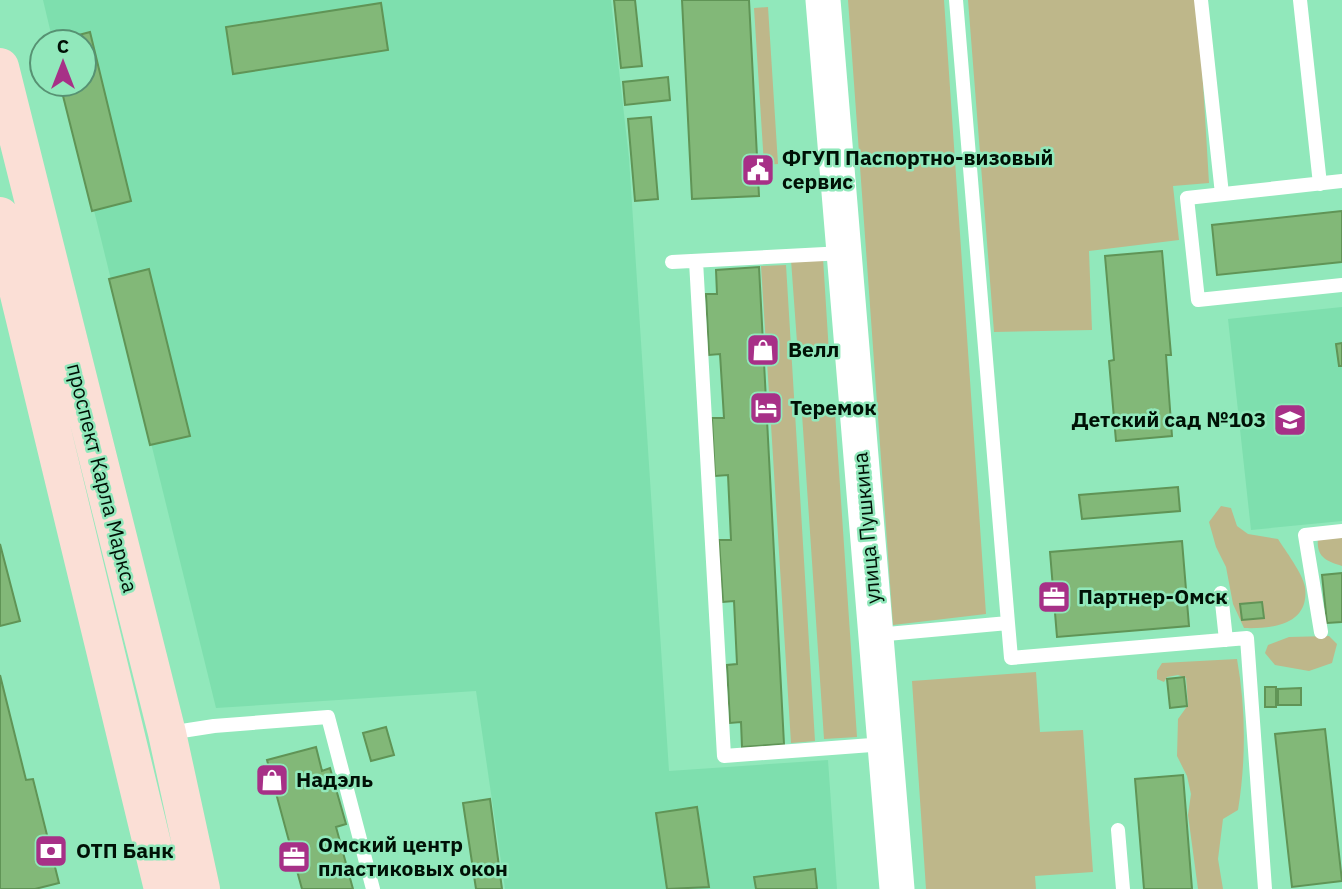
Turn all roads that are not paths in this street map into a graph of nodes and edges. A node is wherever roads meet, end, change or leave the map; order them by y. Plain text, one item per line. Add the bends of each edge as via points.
1 (823, 0) edge
2 (956, 0) edge
3 (1201, 0) edge
4 (1300, 0) edge
5 (0, 67) edge
6 (1342, 181) edge
7 (1320, 184) junction
8 (1222, 194) junction
9 (0, 215) edge
10 (844, 253) junction
11 (696, 261) junction
12 (672, 262) dead end
13 (1342, 285) edge
14 (29, 289) edge
15 (1342, 531) edge
16 (1222, 593) dead end
17 (1008, 623) junction
18 (1321, 632) dead end
19 (876, 635) junction
20 (1226, 640) junction
21 (167, 733) junction
22 (885, 744) junction
23 (1118, 830) dead end
24 (199, 883) edge
25 (156, 887) edge
26 (373, 889) edge
27 (897, 889) edge
28 (1123, 889) edge
29 (1265, 889) edge

1 - 10 street, улица Пушкина
2 - 17 lane
3 - 8 lane
4 - 7 lane
5 - 14 main road, проспект Карла Маркса
6 - 7 lane
7 - 8 lane
8 - 13 lane via 1187,198 1198,300
9 - 14 main road, проспект Карла Маркса
10 - 11 lane
10 - 19 street, улица Пушкина
11 - 12 lane
11 - 22 lane via 724,756
14 - 21 main road, проспект Карла Маркса
14 - 25 main road, проспект Карла Маркса
15 - 18 lane via 1305,535
16 - 20 lane
17 - 19 lane
17 - 20 lane via 1011,658
19 - 22 street, улица Пушкина
20 - 29 lane via 1247,638
21 - 24 main road, проспект Карла Маркса
21 - 26 lane via 328,717
22 - 27 street, улица Пушкина
23 - 28 lane
24 - 25 main road

